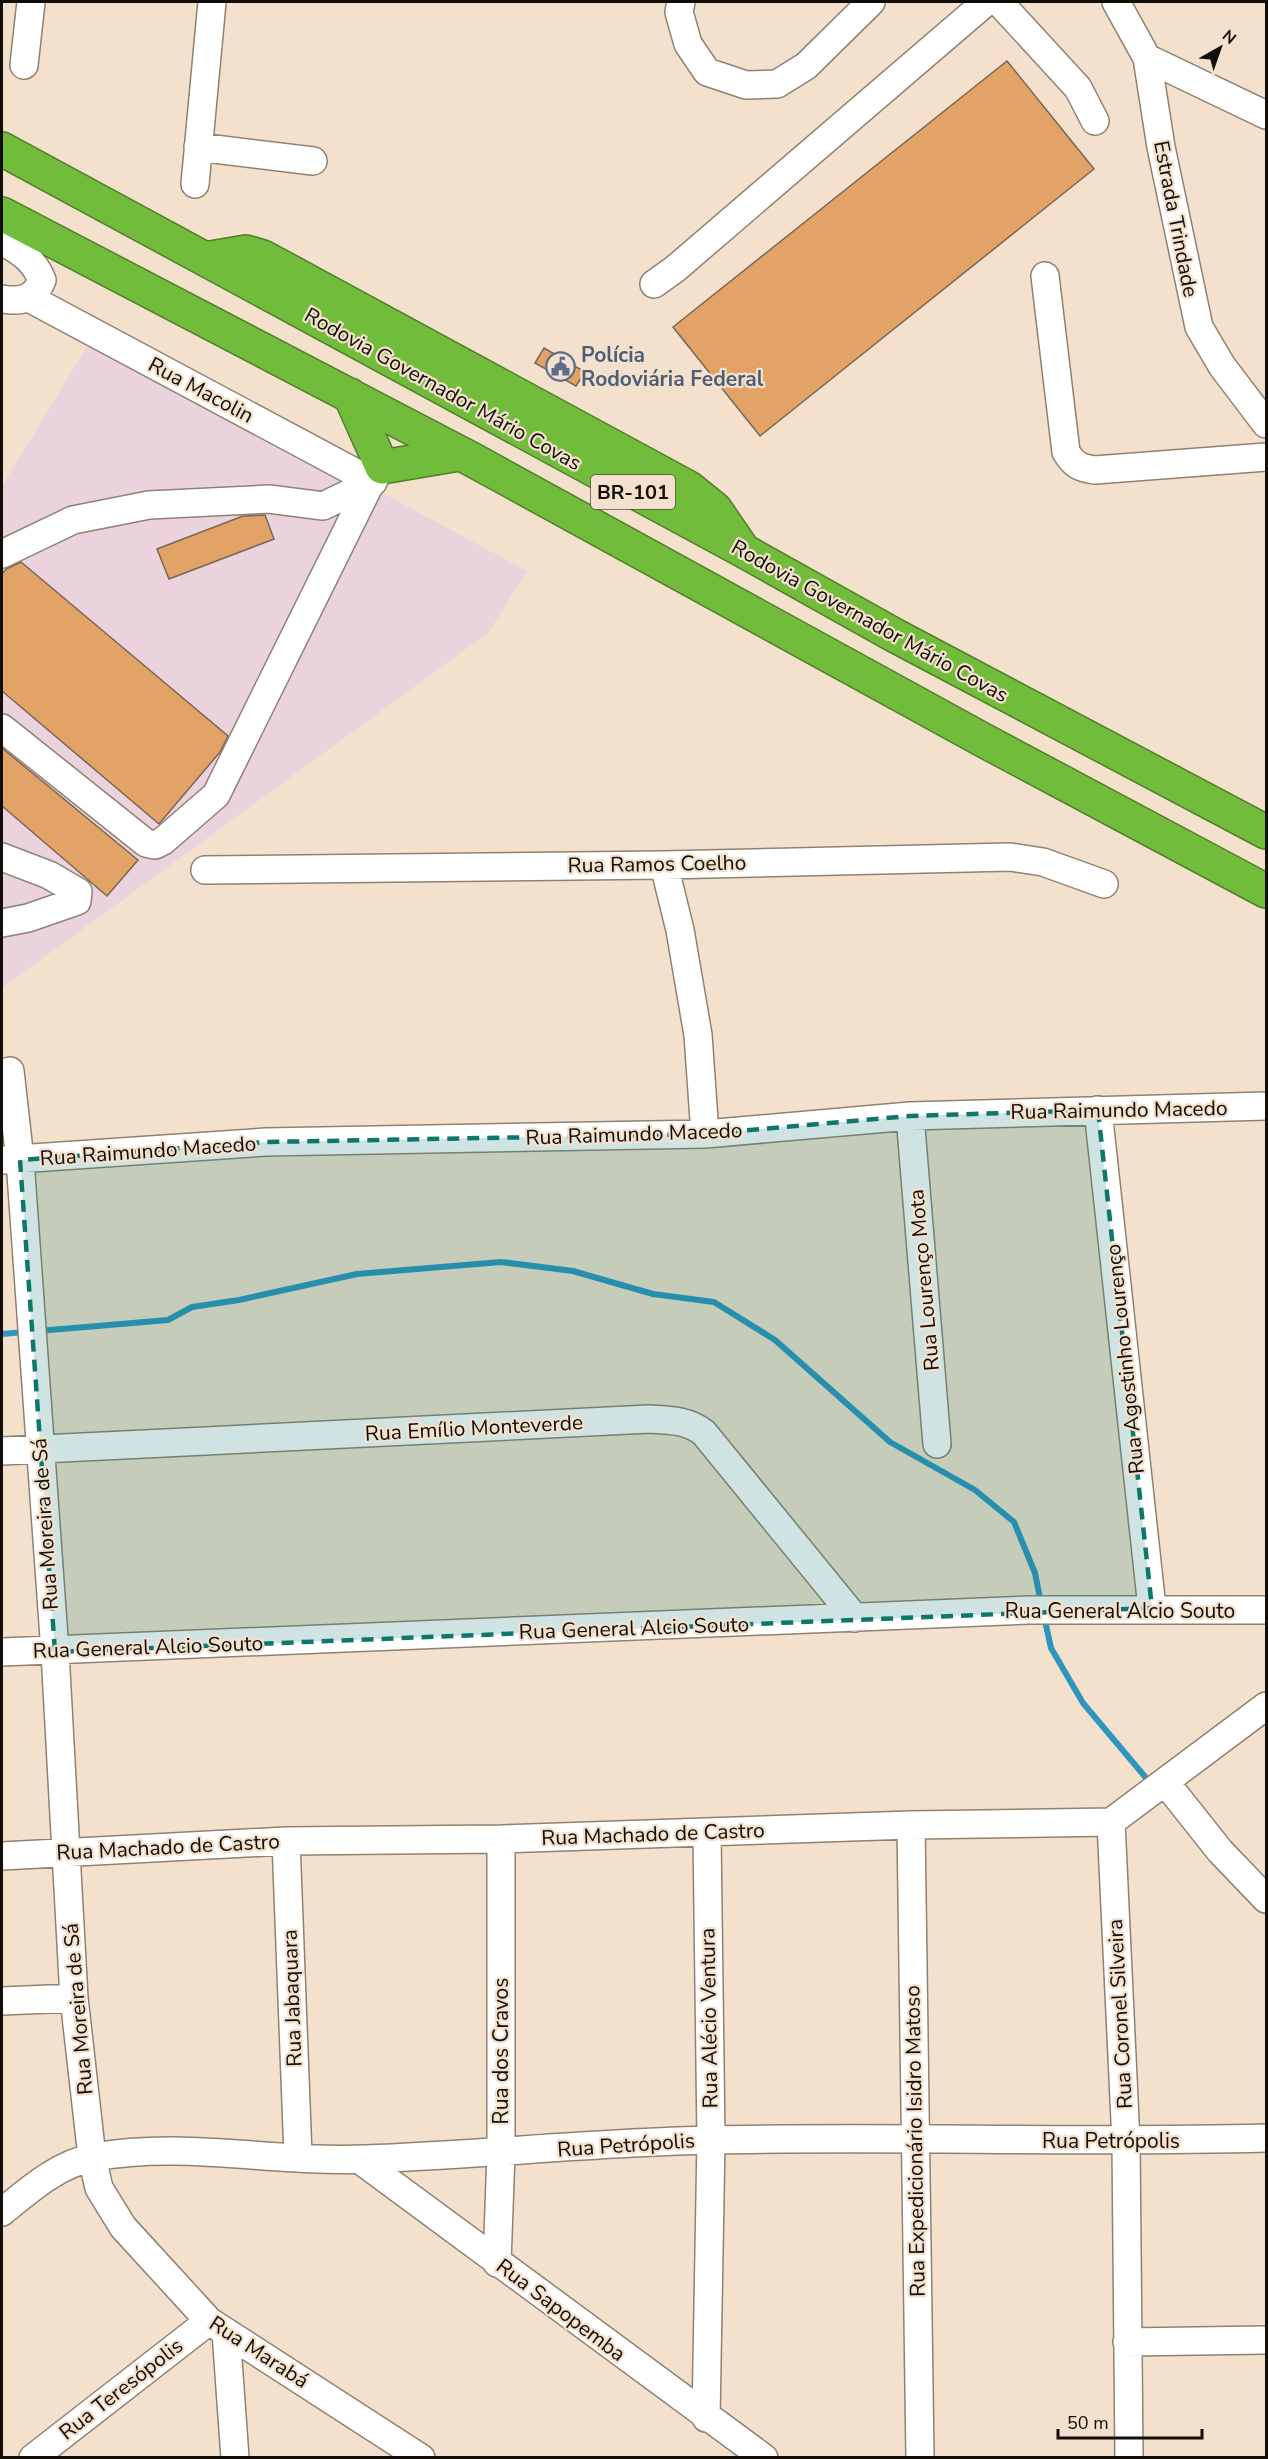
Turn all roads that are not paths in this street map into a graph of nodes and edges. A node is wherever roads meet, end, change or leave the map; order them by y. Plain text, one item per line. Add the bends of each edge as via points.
1 (31, 2) edge
2 (212, 2) edge
3 (681, 2) edge
4 (870, 2) edge
5 (986, 2) edge
6 (999, 2) edge
7 (1116, 2) edge
8 (1147, 58) junction
9 (24, 65) dead end
10 (1266, 115) edge
11 (1095, 122) dead end
12 (198, 147) junction
13 (2, 149) edge
14 (313, 161) dead end
15 (195, 184) dead end
16 (2, 214) edge
17 (9, 245) edge
18 (1045, 276) dead end
19 (654, 284) dead end
20 (2, 298) edge
21 (29, 298) junction
22 (350, 396) junction
23 (1266, 424) edge
24 (459, 454) junction
25 (1266, 457) edge
26 (377, 474) junction
27 (2, 554) edge
28 (2, 728) edge
29 (1266, 832) edge
30 (2, 857) edge
31 (664, 865) junction
32 (206, 870) dead end
33 (1104, 884) dead end
34 (1266, 891) edge
35 (2, 923) edge
36 (10, 1071) dead end
37 (1266, 1106) edge
38 (1098, 1110) junction
39 (910, 1116) junction
40 (705, 1134) junction
41 (11, 1160) edge
42 (938, 1444) dead end
43 (2, 1450) edge
44 (39, 1450) junction
45 (1152, 1608) junction
46 (1266, 1610) edge
47 (855, 1618) junction
48 (2, 1652) edge
49 (55, 1652) junction
50 (1266, 1706) edge
51 (1158, 1789) junction
52 (1111, 1822) junction
53 (911, 1825) junction
54 (706, 1834) junction
55 (501, 1839) junction
56 (286, 1841) junction
57 (66, 1853) junction
58 (2, 1856) edge
59 (1266, 1899) edge
60 (74, 1998) junction
61 (2, 2001) edge
62 (1266, 2138) edge
63 (711, 2140) junction
64 (914, 2140) junction
65 (1126, 2142) junction
66 (501, 2153) junction
67 (298, 2156) junction
68 (92, 2157) junction
69 (360, 2160) junction
70 (2, 2212) edge
71 (497, 2263) junction
72 (217, 2326) junction
73 (1266, 2340) edge
74 (1127, 2342) junction
75 (706, 2418) junction
76 (33, 2457) edge
77 (236, 2457) edge
78 (421, 2457) edge
79 (764, 2457) edge
80 (920, 2457) edge
81 (1129, 2457) edge

1 - 9 street
2 - 12 street
3 - 4 street via 679,12 688,44 707,72 746,85 777,84 806,66
5 - 19 street
6 - 11 street via 1078,88
7 - 8 street, Estrada Trindade
8 - 10 street
8 - 23 street, Estrada Trindade via 1161,147 1199,327 1222,366
12 - 14 street
12 - 15 street
13 - 29 highway, Rodovia Governador Mário Covas / BR-101 via 894,635
16 - 22 highway, BR-101
17 - 21 street via 36,265 42,280
18 - 25 street via 1066,452 1072,463 1082,468 1105,469
20 - 21 street, Rua Macolin
21 - 26 street, Rua Macolin
22 - 24 highway, BR-101
22 - 26 highway
24 - 26 highway
24 - 34 highway, BR-101
26 - 27 street via 323,506 269,500 149,504 73,520
26 - 28 street via 216,795 163,841 155,845 146,843
30 - 35 street via 49,875 78,892 77,901
31 - 32 street, Rua Ramos Coelho
31 - 33 street, Rua Ramos Coelho via 1010,857 1043,862
31 - 40 street via 698,1035
36 - 41 street, Rua Moreira de Sá
37 - 38 street, Rua Raimundo Macedo
38 - 39 street, Rua Raimundo Macedo
38 - 45 street, Rua Agostinho Lourenço
39 - 40 street, Rua Raimundo Macedo
39 - 42 street, Rua Lourenço Mota
40 - 41 street, Rua Raimundo Macedo via 266,1142
41 - 44 street, Rua Moreira de Sá via 34,1361
43 - 44 street, Rua Emílio Monteverde
44 - 47 street, Rua Emílio Monteverde via 676,1420 704,1433
44 - 49 street, Rua Moreira de Sá
45 - 46 street, Rua General Alcio Souto
45 - 47 street, Rua General Alcio Souto
47 - 49 street, Rua General Alcio Souto
48 - 49 street, Rua General Alcio Souto
49 - 57 street, Rua Moreira de Sá
50 - 51 street
51 - 52 street
51 - 59 street
52 - 53 street, Rua Machado de Castro
52 - 65 street, Rua Coronel Silveira
53 - 54 street, Rua Machado de Castro
53 - 64 street, Rua Expedicionário Isidro Matoso
54 - 55 street, Rua Machado de Castro
54 - 63 street, Rua Alécio Ventura
55 - 56 street, Rua Machado de Castro
55 - 66 street, Rua dos Cravos
56 - 57 street, Rua Machado de Castro
56 - 67 street, Rua Jabaquara
57 - 58 street, Rua Machado de Castro
57 - 60 street, Rua Moreira de Sá
60 - 61 street
60 - 68 street, Rua Moreira de Sá
62 - 65 street, Rua Petrópolis
63 - 64 street, Rua Petrópolis
63 - 66 street, Rua Petrópolis
63 - 75 street, Rua Alécio Ventura
64 - 65 street, Rua Petrópolis
64 - 80 street, Rua Expedicionário Isidro Matoso
65 - 74 street, Rua Coronel Silveira
66 - 69 street, Rua Petrópolis
66 - 71 street, Rua dos Cravos
67 - 68 street, Rua Petrópolis via 215,2152
67 - 69 street, Rua Petrópolis
68 - 70 street, Rua Petrópolis via 50,2176
68 - 72 street, Rua Marabá via 99,2188 109,2208 144,2253
69 - 71 street, Rua Sapopemba
71 - 75 street, Rua Sapopemba
72 - 76 street, Rua Teresópolis
72 - 77 street
72 - 78 street, Rua Marabá
73 - 74 street
74 - 81 street, Rua Coronel Silveira
75 - 79 street, Rua Sapopemba

